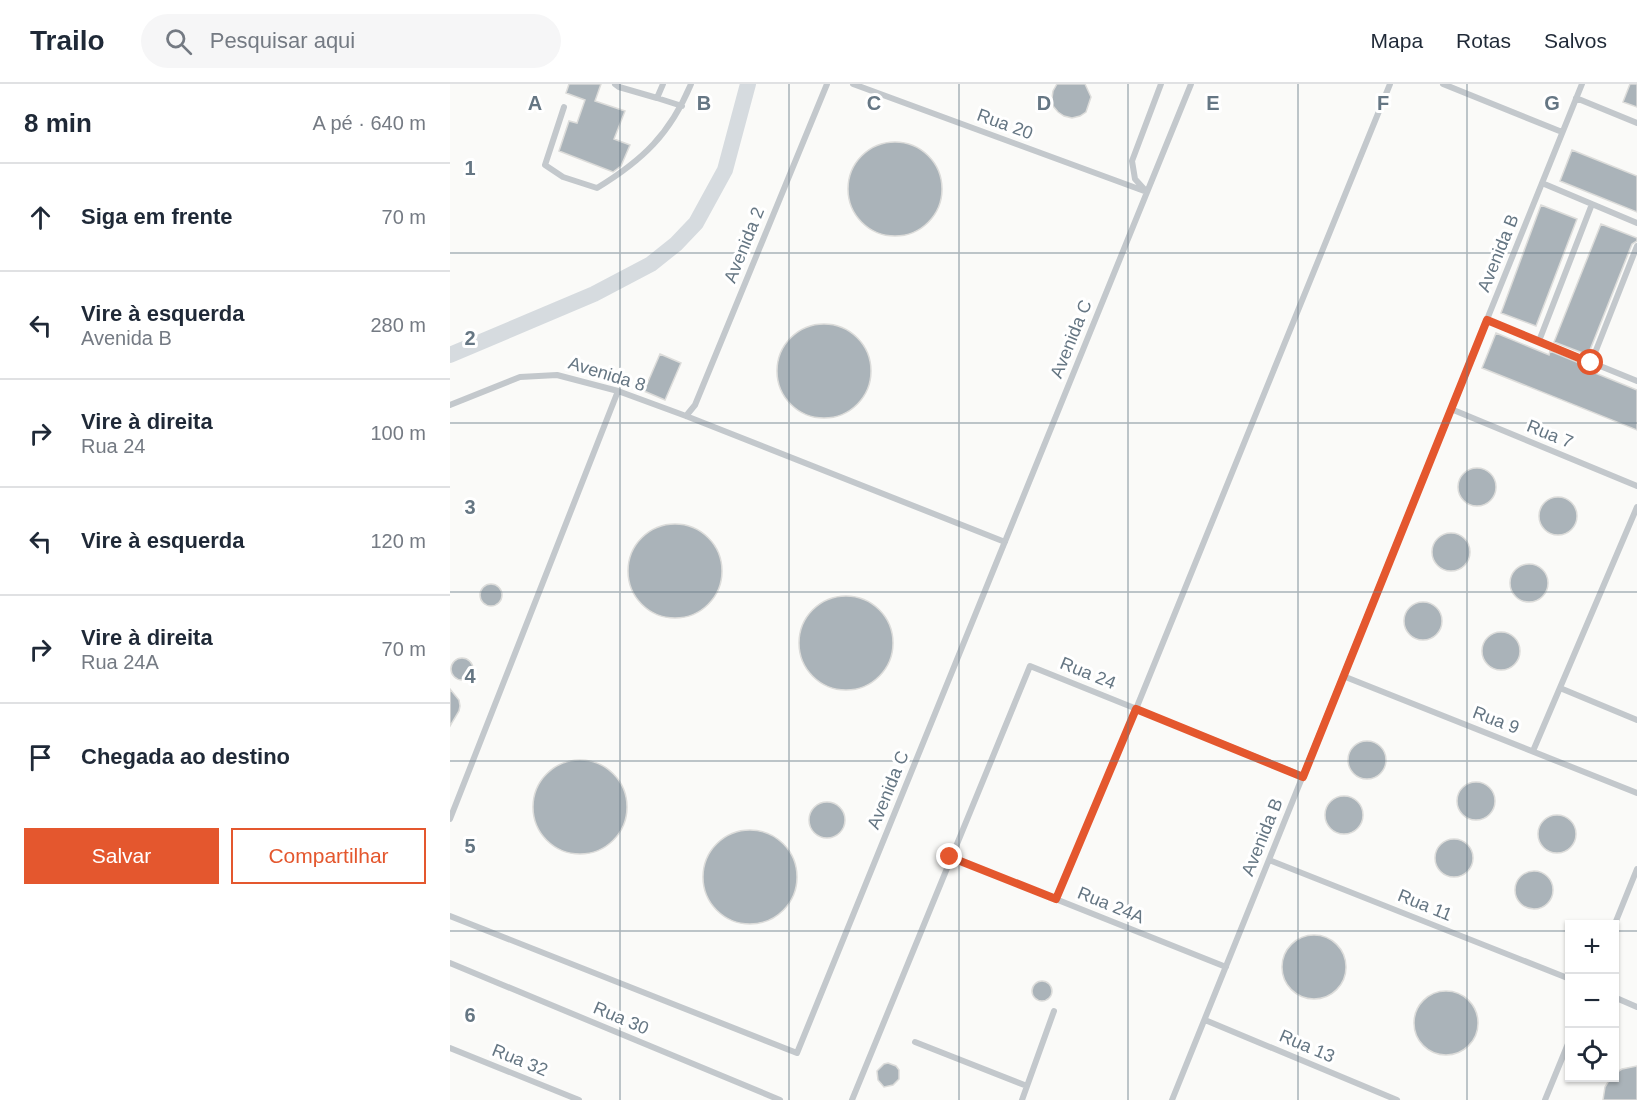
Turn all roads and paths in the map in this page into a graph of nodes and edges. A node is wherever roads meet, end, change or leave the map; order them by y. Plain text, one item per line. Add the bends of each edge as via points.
1 (615, 84) edge
2 (663, 84) edge
3 (691, 84) edge
4 (748, 84) edge
5 (827, 84) edge
6 (853, 84) edge
7 (1161, 84) edge
8 (1191, 84) edge
9 (1389, 84) edge
10 (1443, 84) edge
11 (1582, 84) edge
12 (657, 98) junction
13 (1576, 98) junction
14 (682, 106) junction
15 (564, 107) dead end
16 (1637, 123) edge
17 (1562, 132) junction
18 (1542, 183) junction
19 (1147, 192) junction
20 (1593, 204) junction
21 (1637, 223) edge
22 (1637, 246) edge
23 (1487, 320) junction
24 (1539, 341) junction
25 (450, 355) edge
26 (1591, 363) junction
27 (1637, 381) edge
28 (618, 391) junction
29 (450, 405) edge
30 (1451, 409) junction
31 (686, 416) junction
32 (1637, 486) edge
33 (1637, 507) edge
34 (1005, 542) junction
35 (1343, 676) junction
36 (1560, 688) junction
37 (1136, 709) junction
38 (1637, 720) edge
39 (1533, 751) junction
40 (1303, 777) junction
41 (1637, 793) edge
42 (450, 819) edge
43 (950, 857) junction
44 (1269, 860) junction
45 (1637, 868) edge
46 (1056, 899) junction
47 (450, 916) edge
48 (1616, 920) edge
49 (450, 963) edge
50 (1226, 967) junction
51 (1565, 977) edge
52 (1619, 999) edge
53 (1637, 1007) edge
54 (1054, 1011) dead end
55 (1205, 1020) junction
56 (915, 1042) dead end
57 (450, 1048) edge
58 (1565, 1049) edge
59 (1027, 1086) junction
60 (579, 1100) edge
61 (780, 1100) edge
62 (852, 1100) edge
63 (1022, 1100) edge
64 (1172, 1100) edge
65 (1397, 1100) edge
66 (1545, 1100) edge

1 - 12 lane
2 - 12 lane
3 - 14 lane
4 - 25 main road via 725,170 696,223 676,244 651,264 594,294
5 - 31 lane, Avenida 2 via 695,405
6 - 19 lane, Rua 20
7 - 19 lane via 1132,161 1135,179
8 - 19 lane, Avenida C
9 - 37 lane
10 - 17 lane
11 - 13 lane, Avenida B
12 - 14 lane
13 - 16 lane
13 - 17 lane, Avenida B
14 - 15 lane via 660,140 623,172 597,188 563,177 545,165
17 - 18 lane, Avenida B
18 - 20 lane
18 - 23 lane, Avenida B
19 - 34 lane, Avenida C
20 - 21 lane
20 - 24 lane
22 - 26 lane
23 - 24 lane
23 - 30 lane, Avenida B
24 - 26 lane
26 - 27 lane
28 - 29 lane, Avenida 8 via 557,375 520,377
28 - 31 lane, Avenida 8
28 - 42 lane
30 - 32 lane, Rua 7
30 - 35 lane, Avenida B
31 - 34 lane, Avenida 8
33 - 36 lane
34 - 47 lane, Avenida C via 797,1053
35 - 39 lane, Rua 9
35 - 40 lane, Avenida B
36 - 38 lane
36 - 39 lane
37 - 40 lane, Rua 24
37 - 43 lane, Rua 24 via 1030,666
37 - 46 lane
39 - 41 lane, Rua 9
40 - 44 lane, Avenida B
43 - 46 lane, Rua 24A
43 - 62 lane
44 - 50 lane, Avenida B
44 - 51 lane, Rua 11
45 - 48 lane
46 - 50 lane, Rua 24A
49 - 61 lane, Rua 30
50 - 55 lane, Avenida B
52 - 53 lane
54 - 59 lane
55 - 64 lane, Avenida B
55 - 65 lane, Rua 13
56 - 59 lane
57 - 60 lane, Rua 32
58 - 66 lane
59 - 63 lane

